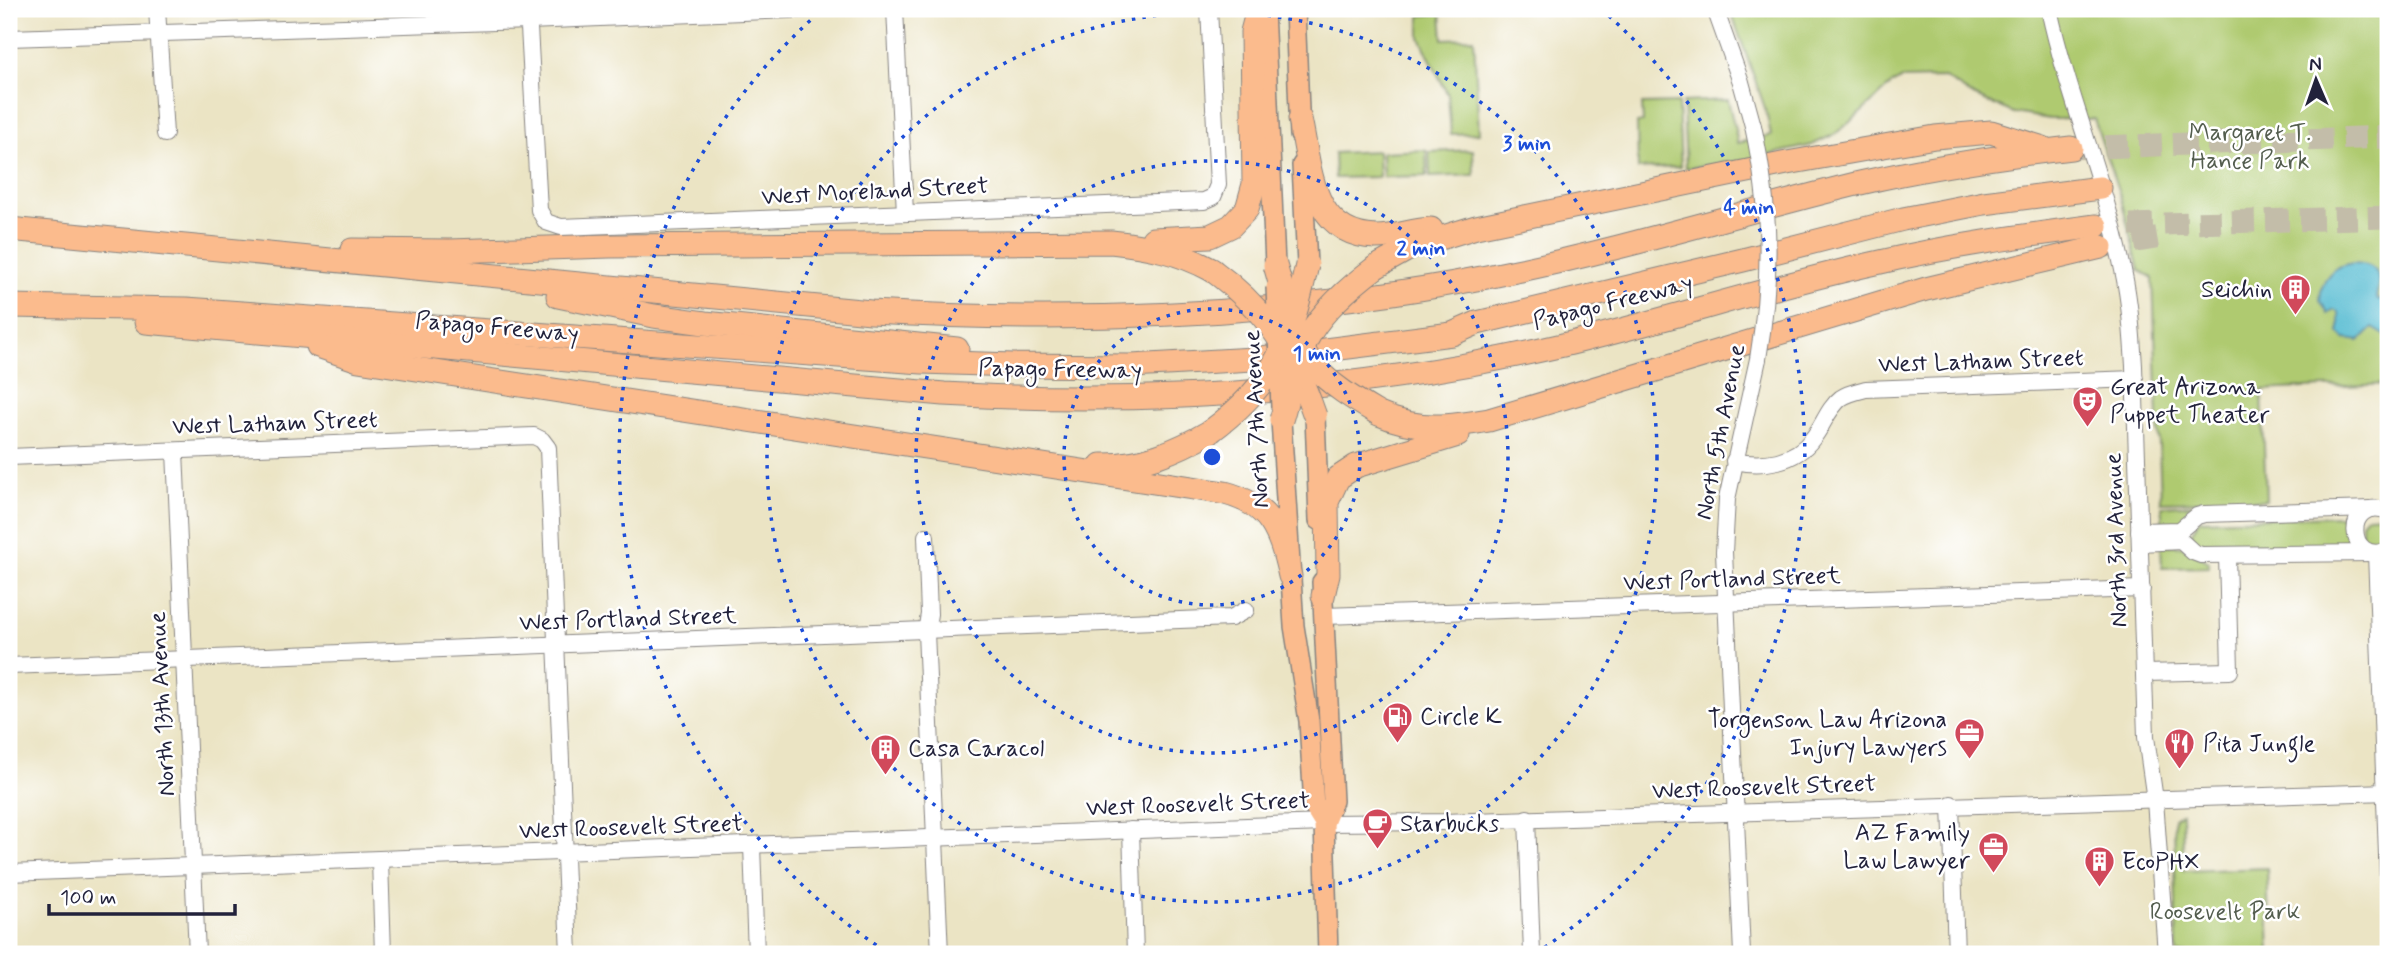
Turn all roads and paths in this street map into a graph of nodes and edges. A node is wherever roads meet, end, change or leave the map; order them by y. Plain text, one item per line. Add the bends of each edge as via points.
1 (157, 9) edge
2 (813, 9) edge
3 (895, 9) edge
4 (1209, 9) edge
5 (1258, 9) edge
6 (1264, 9) edge
7 (1295, 9) edge
8 (1716, 9) edge
9 (2049, 9) edge
10 (529, 15) edge
11 (158, 33) junction
12 (9, 38) edge
13 (1300, 120) junction
14 (165, 134) dead end
15 (2092, 189) junction
16 (905, 213) junction
17 (1476, 227) junction
18 (9, 229) edge
19 (1111, 242) junction
20 (234, 250) junction
21 (1769, 253) junction
22 (1275, 265) joint
23 (1307, 265) joint
24 (445, 272) junction
25 (9, 307) edge
26 (1476, 323) junction
27 (284, 334) junction
28 (1295, 347) junction
29 (2135, 379) junction
30 (1315, 416) joint
31 (1281, 420) joint
32 (1489, 420) junction
33 (175, 451) junction
34 (9, 457) edge
35 (1734, 461) junction
36 (1031, 462) junction
37 (2382, 509) edge
38 (922, 536) dead end
39 (2180, 536) junction
40 (2140, 537) junction
41 (2382, 552) edge
42 (2227, 555) junction
43 (1290, 576) junction
44 (2142, 589) junction
45 (1726, 603) junction
46 (1323, 606) junction
47 (1246, 610) dead end
48 (926, 632) junction
49 (556, 646) junction
50 (184, 658) junction
51 (9, 666) edge
52 (2144, 673) junction
53 (2385, 688) edge
54 (2387, 792) edge
55 (2155, 800) junction
56 (1951, 804) junction
57 (1735, 812) junction
58 (1527, 818) junction
59 (1324, 823) junction
60 (1131, 830) junction
61 (934, 838) junction
62 (752, 846) junction
63 (566, 853) junction
64 (380, 860) junction
65 (194, 866) junction
66 (9, 873) edge
67 (2388, 883) edge
68 (197, 954) edge
69 (383, 954) edge
70 (569, 954) edge
71 (756, 954) edge
72 (940, 954) edge
73 (1135, 954) edge
74 (1328, 954) edge
75 (1532, 954) edge
76 (1742, 954) edge
77 (1956, 954) edge
78 (2166, 954) edge

1 - 11 street
2 - 10 street
3 - 16 street
4 - 16 street, West Moreland Street via 1218,186 1213,197 1204,201
5 - 19 highway via 1252,32 1254,184 1247,209 1231,226 1210,236
6 - 22 main road
7 - 13 main road
8 - 21 street, North 5th Avenue, bridge via 1753,126 1768,211
9 - 15 street, North 3rd Avenue
10 - 11 street
10 - 16 street, West Moreland Street via 537,199 546,222 561,227
11 - 12 street
11 - 14 street
13 - 17 highway via 1314,188 1326,212 1340,225 1372,237
13 - 23 main road
15 - 21 highway via 1903,219
15 - 29 street, North 3rd Avenue via 2123,270
17 - 24 highway, Papago Freeway via 1799,160 1935,137 1991,132 2061,149 1860,184 1515,272 1374,295 1234,310 1093,317 936,316
17 - 28 highway, bridge via 1414,246 1376,267
18 - 20 highway, Papago Freeway
19 - 20 highway
19 - 28 highway, bridge via 1159,248 1212,270 1242,292
20 - 24 highway, Papago Freeway
21 - 26 highway
21 - 35 street, North 5th Avenue, bridge via 1758,359
22 - 28 highway, bridge
23 - 28 highway, bridge
24 - 26 highway via 654,316 948,349 1084,353 1243,346 1449,320
25 - 26 highway via 186,309 1014,365 1132,366 1253,359 1452,334
25 - 27 highway, Papago Freeway
27 - 32 highway, Papago Freeway via 944,394 1069,399 1210,396 1392,377 1523,353 1874,263 1971,243 2099,236
27 - 36 highway via 358,360
28 - 30 highway, bridge
28 - 31 highway, bridge
28 - 32 highway, bridge via 1343,391 1394,421 1424,427
28 - 36 highway, bridge via 1234,413 1174,450 1106,465
29 - 35 street, West Latham Street via 1866,389 1840,399 1812,440 1793,455 1772,462
29 - 40 street, North 3rd Avenue
30 - 46 main road, North 7th Avenue
31 - 43 main road, North 7th Avenue
32 - 46 highway via 1458,435 1356,466 1338,478 1327,502 1328,574
33 - 34 street, West Latham Street
33 - 49 street, West Latham Street via 534,436 542,440 548,448
33 - 50 street, North 13th Avenue
35 - 45 street, North 5th Avenue via 1725,527
36 - 43 highway via 1225,493 1251,502 1276,531
37 - 39 street via 2204,514
37 - 41 street via 2359,517 2354,531 2360,545
38 - 48 street via 921,612
39 - 40 street
39 - 42 street via 2193,552
40 - 44 street, North 3rd Avenue
41 - 42 street
41 - 53 street
42 - 52 street via 2230,671
43 - 59 main road, North 7th Avenue via 1309,721 1314,807
44 - 45 street, West Portland Street
44 - 52 street, North 3rd Avenue
45 - 46 street, West Portland Street
45 - 57 street, North 5th Avenue
46 - 59 main road, North 7th Avenue via 1333,801
47 - 48 street, West Portland Street via 1231,618
48 - 49 street, West Portland Street
48 - 61 street
49 - 50 street, West Portland Street
49 - 63 street
50 - 51 street, West Portland Street
50 - 65 street, North 13th Avenue
52 - 55 street, North 3rd Avenue via 2146,737
53 - 54 street
54 - 55 street, West Roosevelt Street
54 - 67 street
55 - 56 street, West Roosevelt Street
55 - 78 street, North 3rd Avenue
56 - 57 street, West Roosevelt Street
56 - 77 street
57 - 58 street, West Roosevelt Street
57 - 76 street, North 5th Avenue
58 - 59 street, West Roosevelt Street
58 - 75 street
59 - 60 street, West Roosevelt Street
59 - 74 main road, North 7th Avenue
60 - 61 street, West Roosevelt Street
60 - 73 street
61 - 62 street, West Roosevelt Street
61 - 72 street
62 - 63 street, West Roosevelt Street
62 - 71 street
63 - 64 street, West Roosevelt Street
63 - 70 street
64 - 65 street, West Roosevelt Street
64 - 69 street
65 - 66 street, West Roosevelt Street
65 - 68 street, North 13th Avenue

